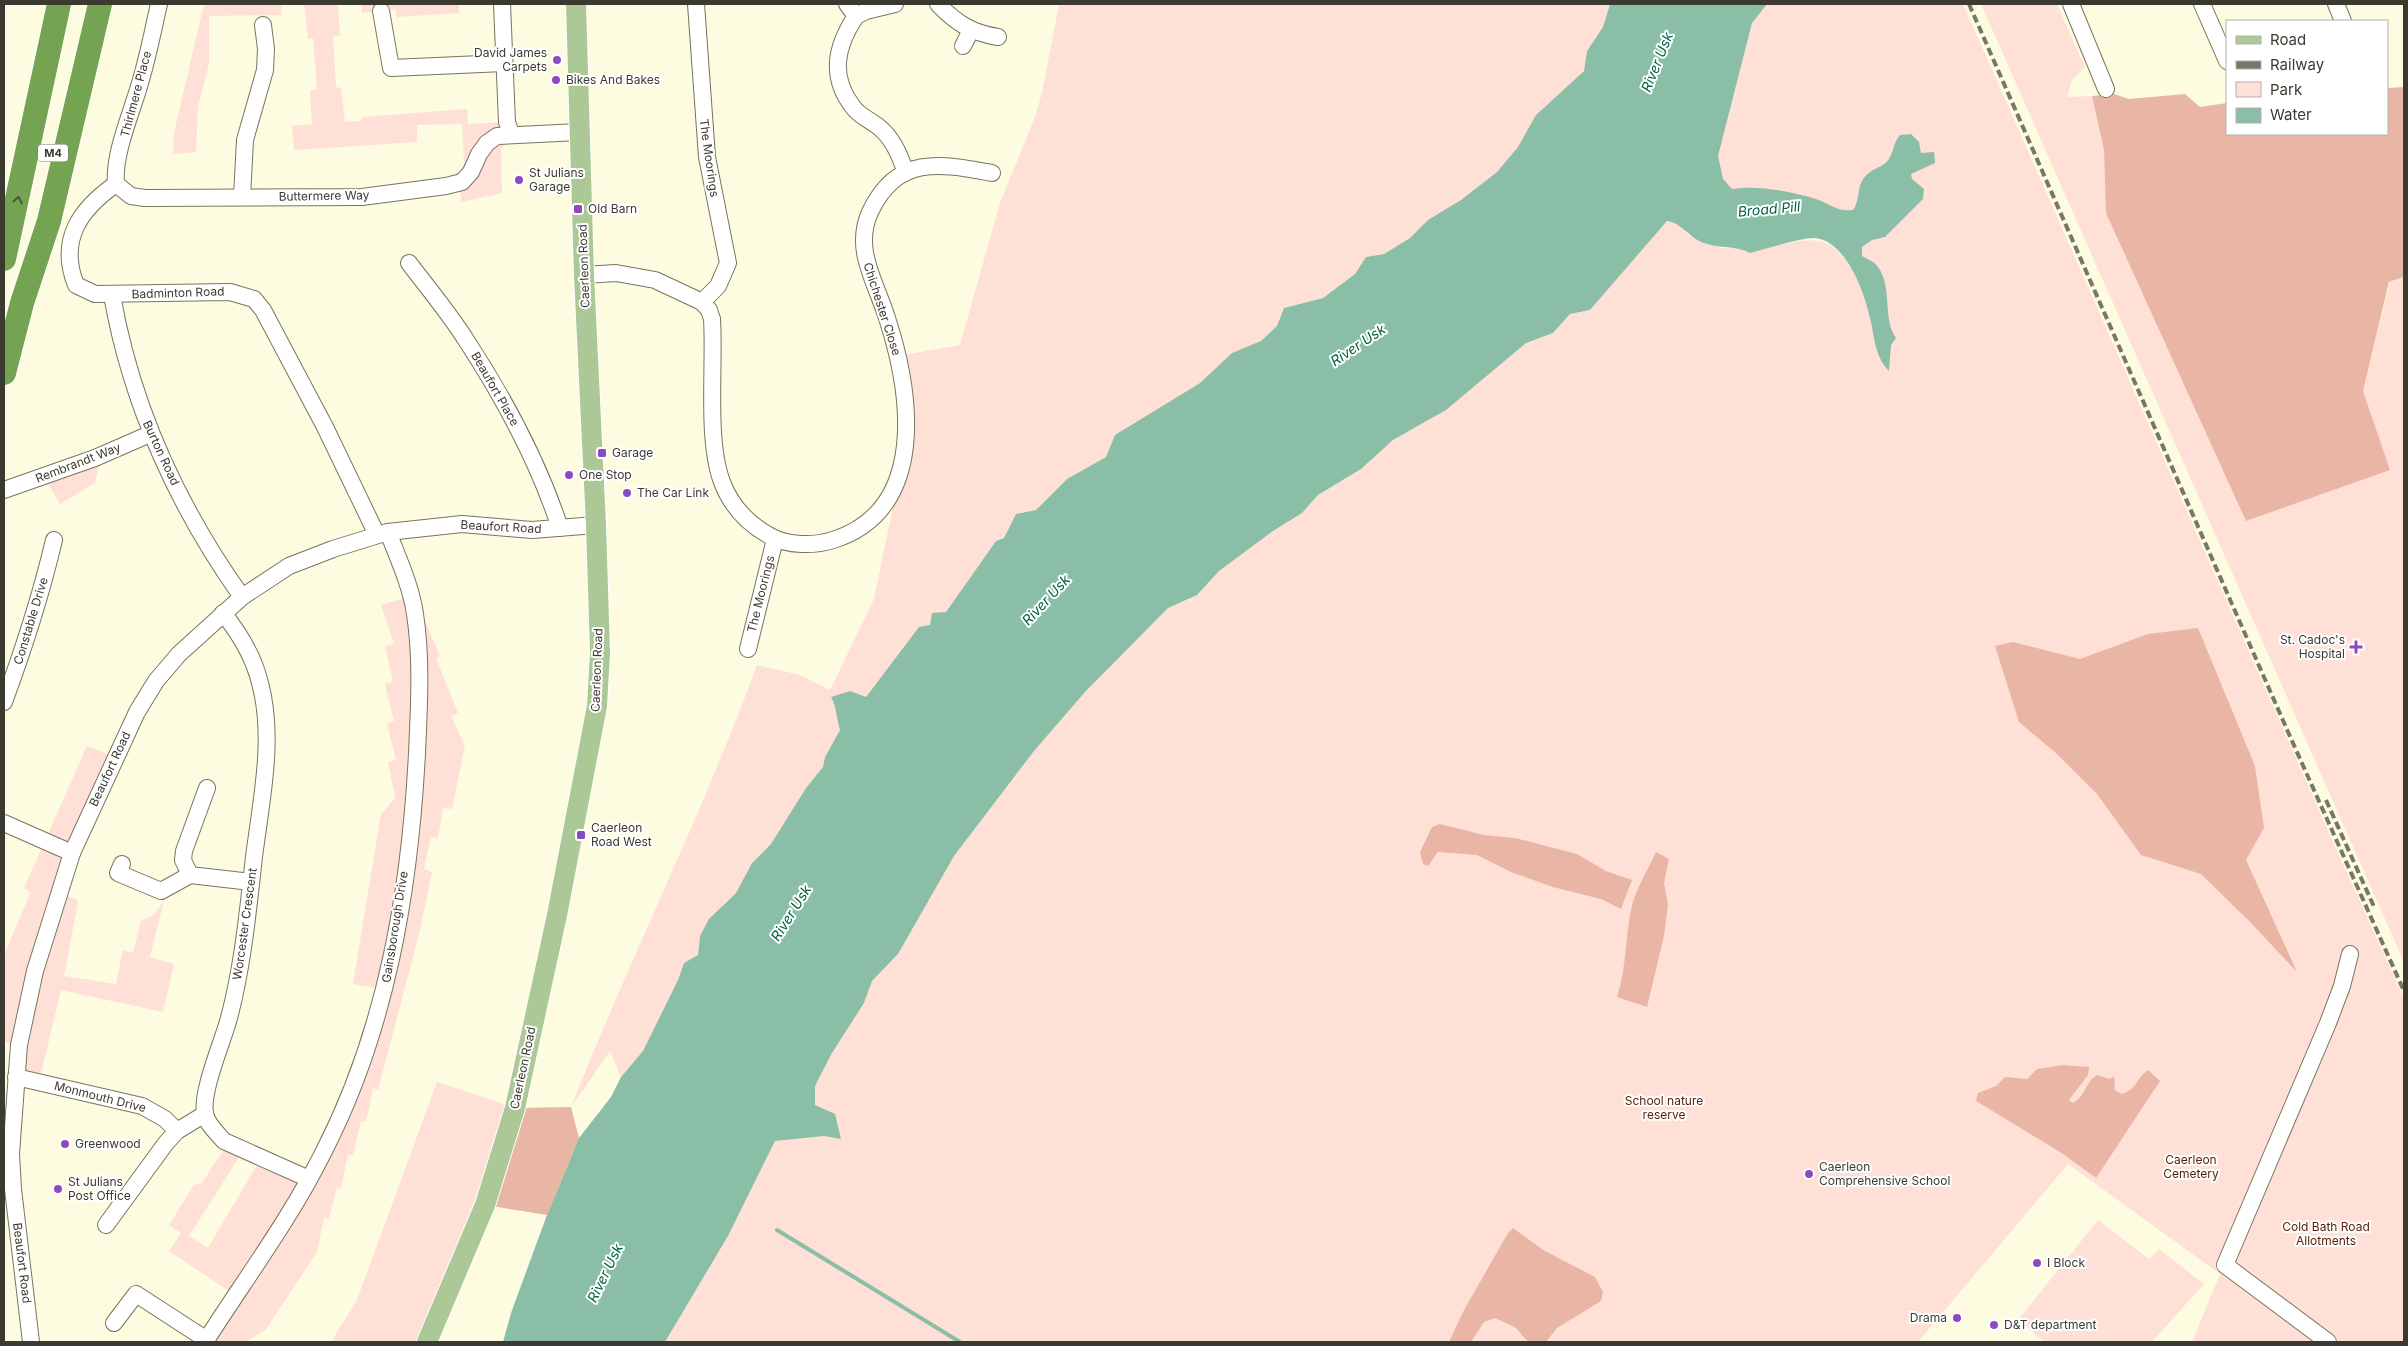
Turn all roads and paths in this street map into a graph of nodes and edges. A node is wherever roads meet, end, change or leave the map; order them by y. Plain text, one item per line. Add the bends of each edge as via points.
1 (52, 4) edge
2 (59, 4) edge
3 (84, 4) edge
4 (100, 4) edge
5 (159, 4) edge
6 (502, 4) edge
7 (576, 4) edge
8 (696, 4) edge
9 (895, 4) edge
10 (938, 4) edge
11 (2071, 4) edge
12 (2202, 4) edge
13 (2336, 4) edge
14 (852, 10) edge
15 (381, 11) dead end
16 (2343, 20) edge
17 (263, 24) dead end
18 (971, 30) junction
19 (998, 38) dead end
20 (963, 46) dead end
21 (2226, 59) edge
22 (504, 63) junction
23 (2106, 89) dead end
24 (37, 103) junction
25 (579, 132) junction
26 (511, 134) junction
27 (905, 171) junction
28 (992, 173) dead end
29 (116, 184) junction
30 (242, 197) junction
31 (4, 259) edge
32 (409, 263) dead end
33 (584, 274) junction
34 (112, 295) junction
35 (702, 302) junction
36 (22, 303) junction
37 (4, 373) edge
38 (907, 429) joint
39 (150, 434) junction
40 (11, 488) edge
41 (596, 525) junction
42 (560, 528) junction
43 (382, 534) junction
44 (775, 539) junction
45 (54, 540) dead end
46 (242, 596) junction
47 (223, 613) junction
48 (748, 649) dead end
49 (4, 702) edge
50 (207, 788) dead end
51 (4, 823) edge
52 (72, 853) junction
53 (122, 864) dead end
54 (190, 875) junction
55 (251, 882) junction
56 (2350, 954) dead end
57 (16, 1078) junction
58 (205, 1114) junction
59 (177, 1131) junction
60 (310, 1179) junction
61 (106, 1225) dead end
62 (114, 1323) dead end
63 (206, 1341) edge
64 (31, 1342) edge
65 (426, 1342) edge
66 (2328, 1342) edge

1 - 24 highway
2 - 24 highway, M4
3 - 36 highway, M4
4 - 36 highway via 49,221
5 - 29 street, Thirlmere Place via 119,156
6 - 22 street
7 - 25 main road, Caerleon Road
8 - 35 street, The Moorings via 707,157 728,263 718,286
9 - 14 street
10 - 18 street
11 - 23 street
12 - 21 street
13 - 16 street
14 - 27 street via 838,54 838,79 853,108 882,129 896,148
15 - 22 street via 391,68
17 - 30 street via 265,70 245,140
18 - 19 street
18 - 20 street
22 - 26 street via 507,122
31 -> 24 highway, M4
25 - 26 street
25 - 33 main road, Caerleon Road
26 - 30 street, Buttermere Way via 498,136 487,143 462,182 446,186 362,196
27 - 28 street via 940,165
27 - 38 street, Chichester Close via 878,198 864,229 863,244 866,263 898,356
29 - 30 street, Buttermere Way via 131,196 145,198
29 - 34 street, Badminton Road via 88,206 74,230 70,264 76,285 95,294
32 - 42 street, Beaufort Place via 466,340 524,440 545,483
33 - 35 street via 636,275 655,280
33 - 41 main road, Caerleon Road
34 - 39 street, Burton Road via 119,333
34 - 43 street, Badminton Road via 230,292 254,299 263,310
35 - 44 street, The Moorings via 712,319 714,435 722,482 745,519
36 - 37 highway, M4
38 - 44 street, The Moorings via 899,478 884,507 859,530 821,544 796,544
39 - 40 street, Rembrandt Way
39 - 46 street, Burton Road via 208,549
41 - 42 street, Beaufort Road
41 - 65 main road, Caerleon Road via 600,653 597,706 557,915 510,1125 485,1206
42 - 43 street, Beaufort Road via 532,530 462,524
43 - 46 street, Beaufort Road via 289,566
43 - 60 street, Gainsborough Drive via 407,583 415,613 419,704 415,793 393,952 384,992 358,1073
44 - 48 street, The Moorings
45 - 49 street, Constable Drive via 42,592
46 - 47 street, Beaufort Road
47 - 52 street, Beaufort Road via 179,654 156,681 137,712
47 - 55 street, Worcester Crescent via 253,661 261,684 264,708 263,788
50 - 54 street via 184,851 183,860
51 - 52 street
52 - 57 street, Beaufort Road via 35,971 19,1045
53 - 54 street via 118,873 161,890
54 - 55 street
55 - 58 street, Worcester Crescent via 241,962 205,1098
56 - 66 street via 2328,1023 2224,1265
57 - 59 street, Monmouth Drive via 142,1106 154,1110
57 - 64 street, Beaufort Road via 11,1154
58 - 59 street
58 - 60 street via 224,1140
59 - 61 street
60 - 63 street, Gainsborough Drive
62 - 63 street via 136,1294

